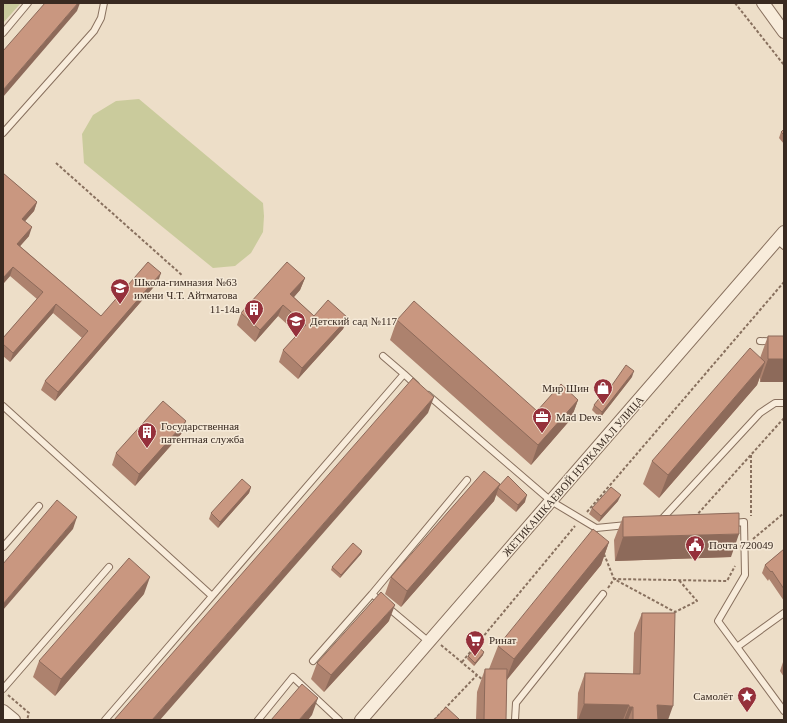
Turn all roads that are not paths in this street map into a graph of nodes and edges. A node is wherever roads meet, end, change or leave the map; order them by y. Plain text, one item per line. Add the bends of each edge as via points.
1 (28, 3) edge
2 (104, 3) edge
3 (763, 3) edge
4 (784, 32) edge
5 (3, 33) edge
6 (3, 133) edge
7 (782, 240) edge
8 (760, 341) dead end
9 (784, 342) edge
10 (383, 356) dead end
11 (404, 374) junction
12 (784, 403) edge
13 (3, 406) edge
14 (467, 480) dead end
15 (551, 501) junction
16 (39, 506) dead end
17 (728, 523) edge
18 (665, 524) edge
19 (633, 525) edge
20 (3, 548) edge
21 (108, 568) dead end
22 (372, 594) junction
23 (603, 594) road end
24 (212, 596) junction
25 (784, 613) edge
26 (431, 640) junction
27 (737, 647) junction
28 (313, 661) dead end
29 (3, 690) edge
30 (784, 710) edge
31 (3, 711) edge
32 (14, 720) edge
33 (105, 720) edge
34 (258, 720) edge
35 (339, 720) edge
36 (361, 720) edge
37 (515, 720) edge

1 - 5 lane
2 - 6 lane via 101,18 94,31
3 - 4 street
7 - 15 street, ЖЕТИКАШКАЕВОЙ НУРКАМАЛ УЛИЦА
8 - 9 lane
10 - 11 lane
11 - 15 lane
11 - 24 lane
12 - 18 lane via 775,403 760,412 657,524
13 - 24 lane
14 - 22 lane
15 - 19 lane via 596,528
15 - 26 street, ЖЕТИКАШКАЕВОЙ НУРКАМАЛ УЛИЦА
16 - 20 lane
17 - 27 lane via 744,522 745,575 718,621
21 - 29 lane
22 - 26 lane
22 - 28 lane
23 - 37 lane via 516,703
24 - 33 lane
25 - 27 lane
26 - 36 street, ЖЕТИКАШКАЕВОЙ НУРКАМАЛ УЛИЦА
27 - 30 lane
31 - 32 street
34 - 35 lane via 293,677

